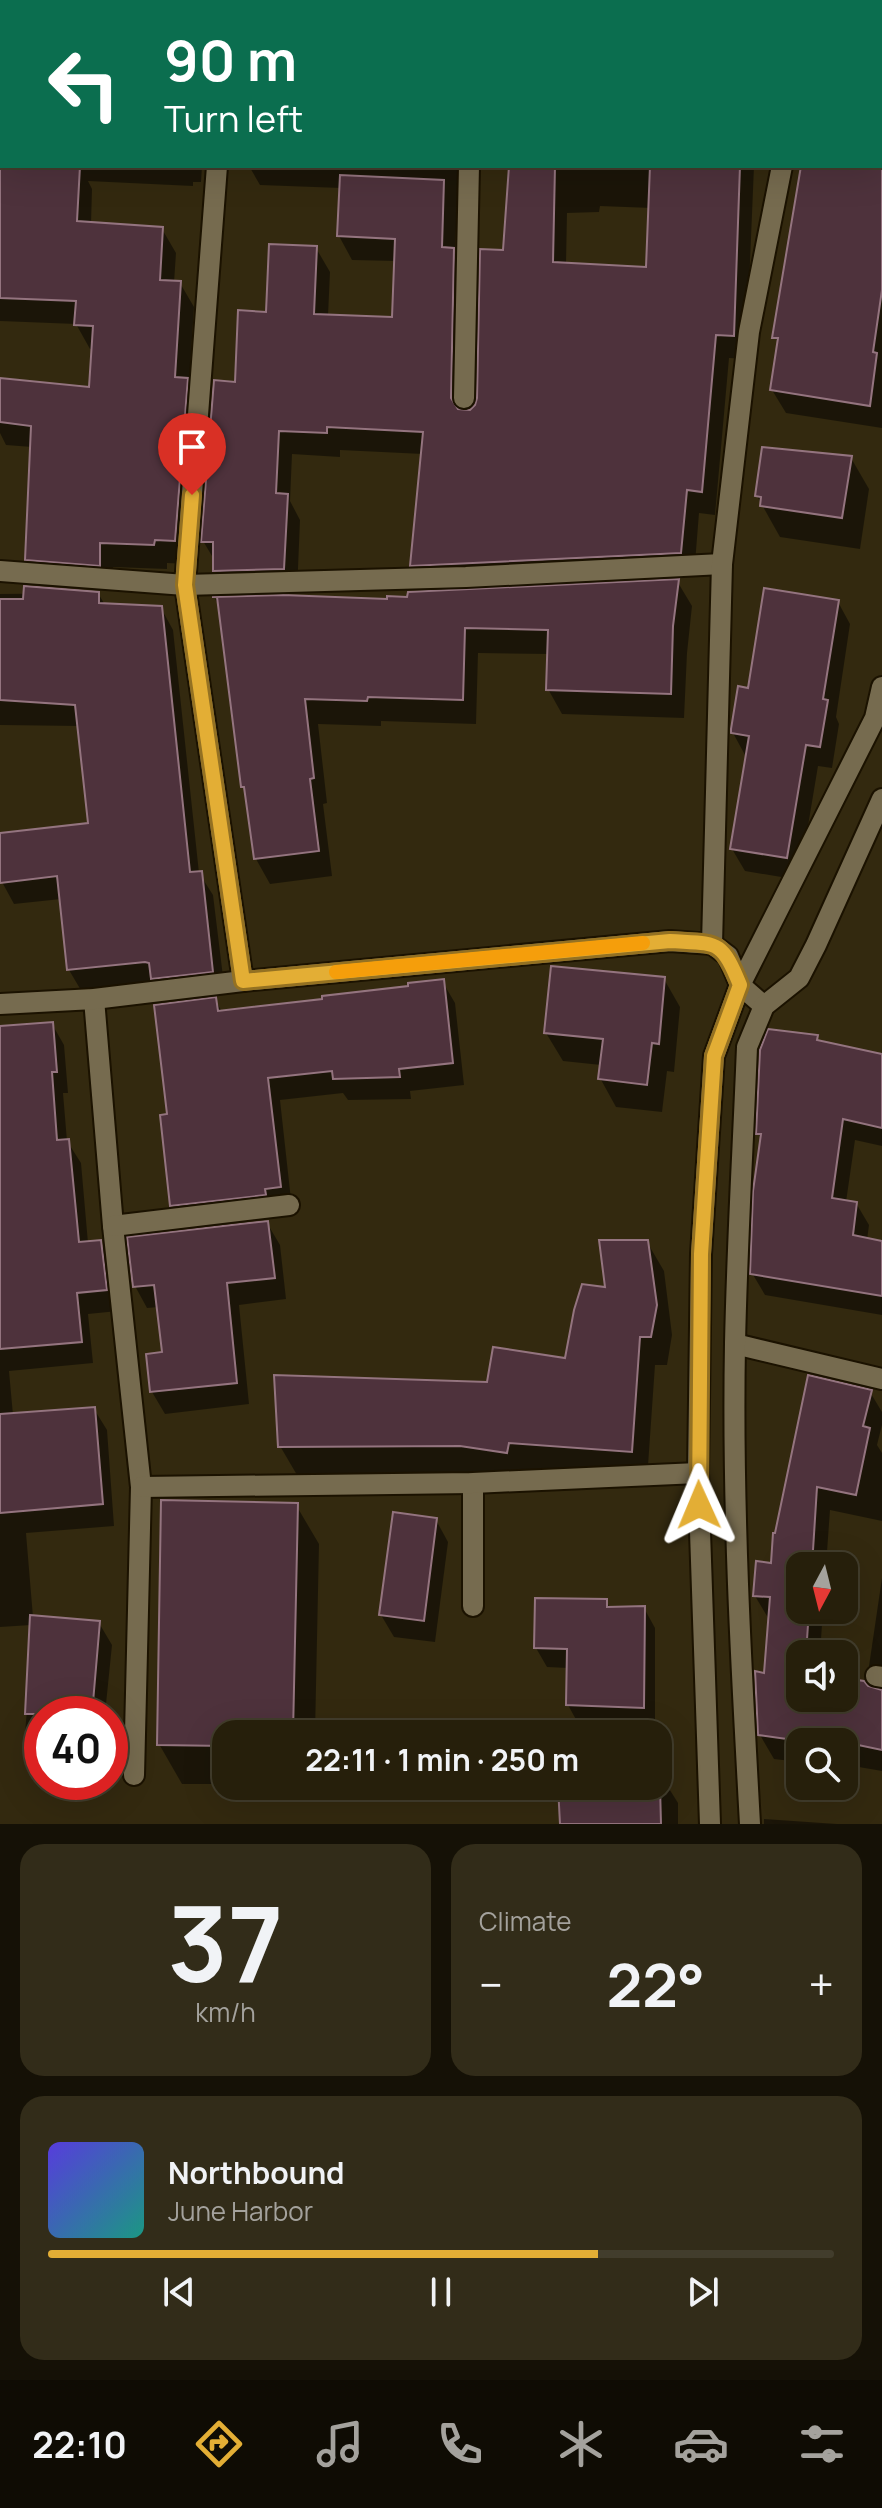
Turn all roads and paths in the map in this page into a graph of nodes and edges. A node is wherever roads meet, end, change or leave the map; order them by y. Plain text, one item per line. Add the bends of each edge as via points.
1 (217, 168) edge
2 (469, 168) edge
3 (782, 168) edge
4 (464, 398) dead end
5 (722, 564) junction
6 (0, 571) edge
7 (185, 585) junction
8 (882, 687) edge
9 (882, 799) edge
10 (712, 944) junction
11 (243, 981) junction
12 (740, 985) junction
13 (94, 999) junction
14 (0, 1004) edge
15 (764, 1006) junction
16 (289, 1205) dead end
17 (113, 1226) junction
18 (735, 1344) junction
19 (882, 1379) edge
20 (698, 1473) junction
21 (473, 1483) junction
22 (141, 1487) junction
23 (473, 1606) dead end
24 (134, 1775) dead end
25 (710, 1824) edge
26 (750, 1824) edge

1 - 7 street
2 - 4 street
3 - 5 street via 749,332
5 - 7 street
5 - 10 street
6 - 7 street
7 - 11 street
8 - 12 street via 875,718
9 - 15 street via 799,978
10 - 11 street via 670,941
10 - 12 street via 728,956
11 - 13 street
12 - 15 street
12 - 20 street via 714,1056 701,1254
13 - 14 street
13 - 17 street
15 - 18 street via 747,1047
16 - 17 street
17 - 22 street
18 - 19 street
18 - 26 street via 739,1606
20 - 21 street
20 - 25 street
21 - 22 street
21 - 23 street
22 - 24 street

